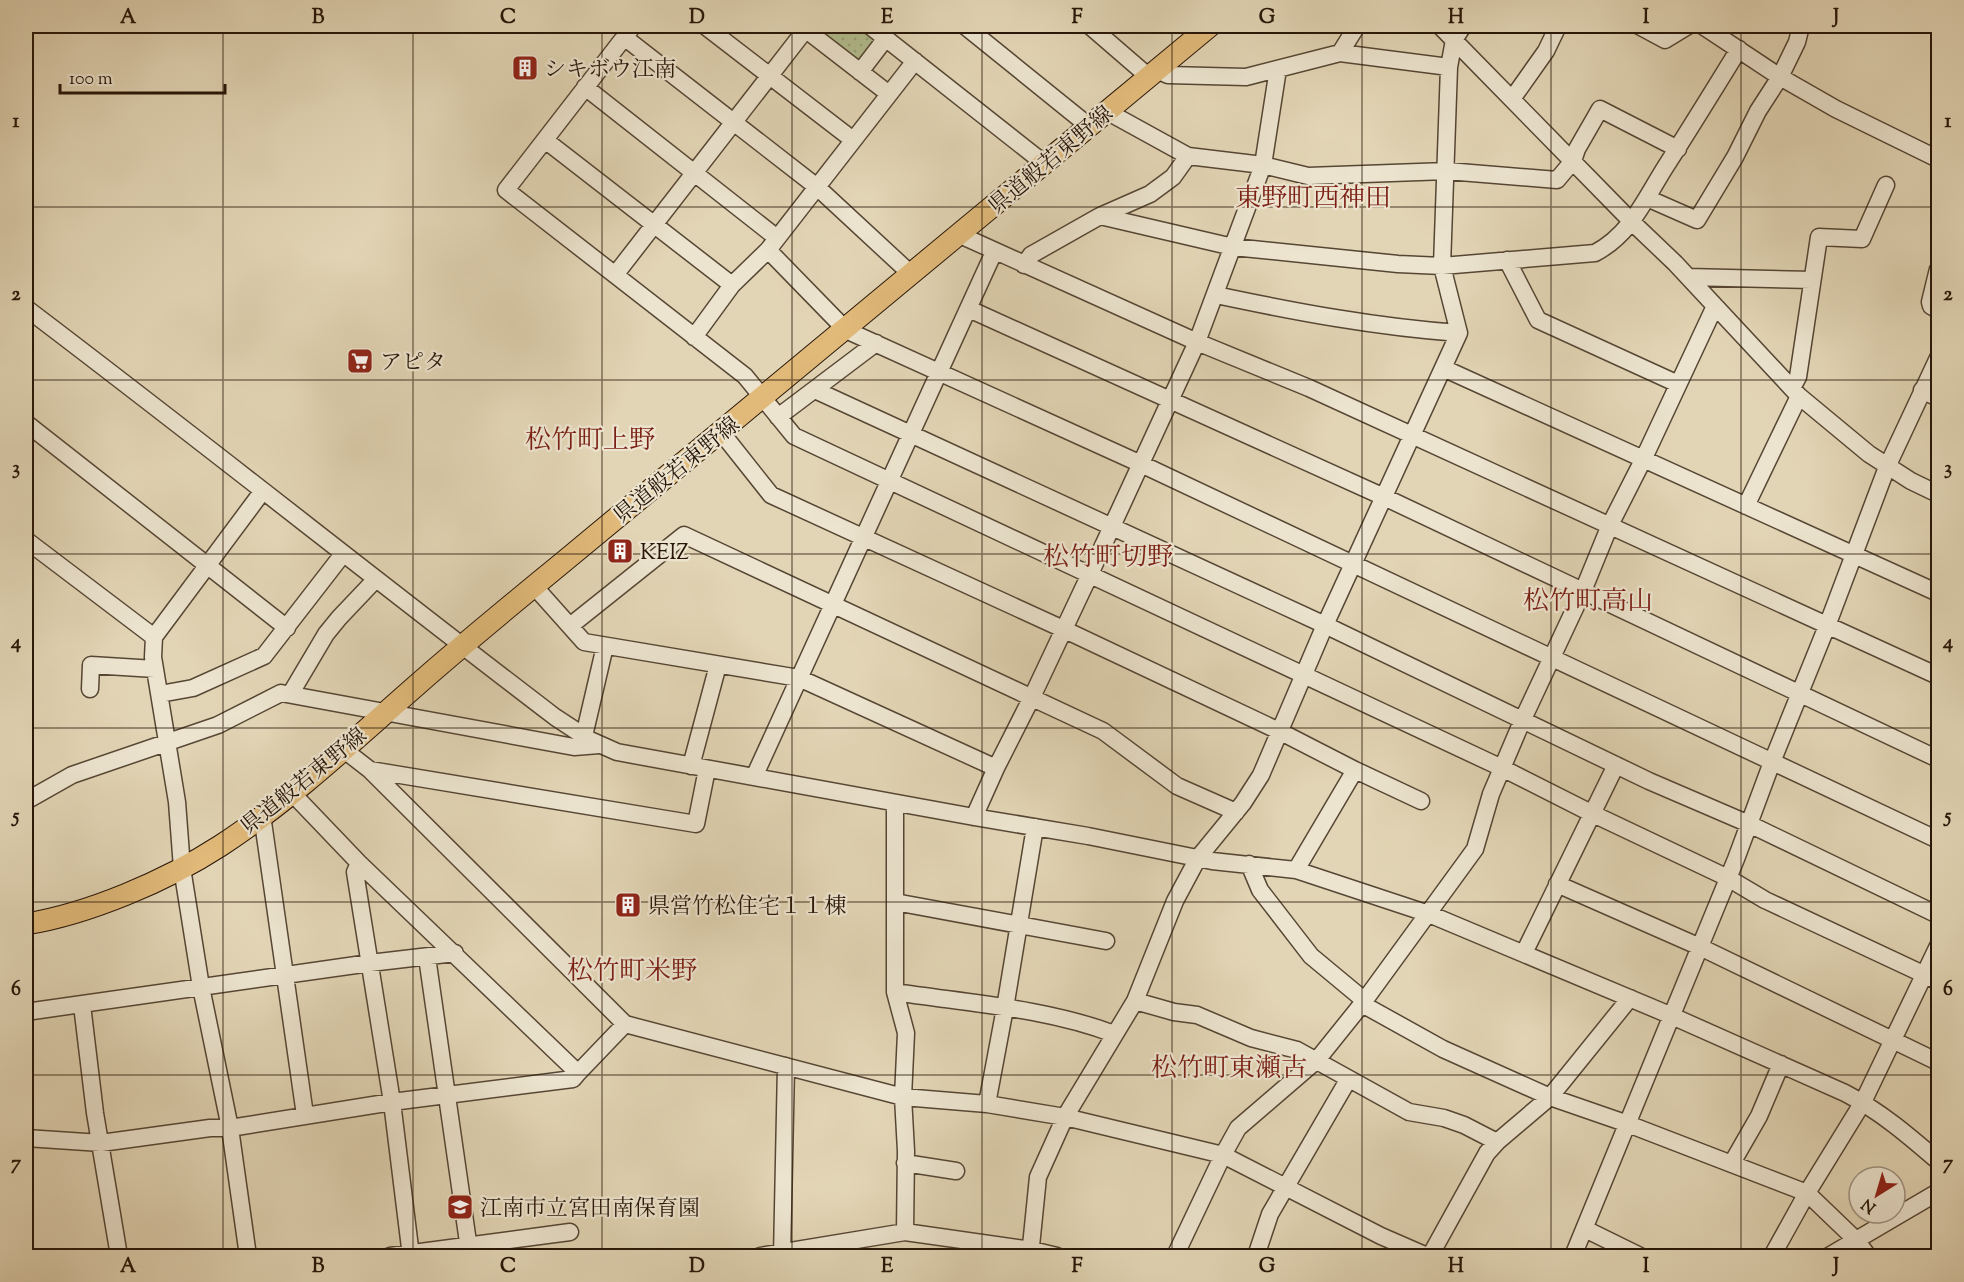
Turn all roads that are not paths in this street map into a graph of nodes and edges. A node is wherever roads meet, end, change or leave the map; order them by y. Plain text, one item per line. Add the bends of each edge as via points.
1 (705, 26) edge
2 (870, 26) edge
3 (964, 26) edge
4 (1090, 26) edge
5 (1357, 26) edge
6 (1440, 26) edge
7 (1463, 26) edge
8 (1558, 26) edge
9 (1640, 26) edge
10 (1688, 26) edge
11 (1703, 26) edge
12 (1801, 26) edge
13 (804, 27) edge
14 (1203, 28) edge
15 (628, 31) edge
16 (886, 38) junction
17 (1454, 40) junction
18 (1739, 49) junction
19 (1340, 53) junction
20 (915, 61) junction
21 (1449, 67) junction
22 (1278, 69) junction
23 (860, 72) junction
24 (1153, 73) junction
25 (770, 76) junction
26 (1780, 76) junction
27 (585, 87) junction
28 (889, 94) junction
29 (1512, 99) junction
30 (1108, 112) junction
31 (734, 122) junction
32 (1090, 127) junction
33 (545, 140) junction
34 (853, 140) junction
35 (1678, 149) junction
36 (1188, 156) junction
37 (1938, 159) edge
38 (1573, 161) junction
39 (1045, 164) junction
40 (1263, 165) junction
41 (1447, 171) junction
42 (695, 172) junction
43 (1886, 185) dead end
44 (817, 187) junction
45 (1647, 198) junction
46 (1100, 216) junction
47 (1633, 223) junction
48 (654, 224) junction
49 (960, 235) junction
50 (772, 244) junction
51 (1233, 247) junction
52 (994, 252) junction
53 (1507, 260) junction
54 (1024, 265) junction
55 (1442, 266) junction
56 (1938, 269) edge
57 (615, 275) junction
58 (912, 275) junction
59 (1688, 277) junction
60 (1812, 280) junction
61 (732, 285) junction
62 (1216, 295) junction
63 (1716, 306) junction
64 (969, 309) junction
65 (1938, 310) edge
66 (27, 312) edge
67 (846, 330) junction
68 (1459, 333) junction
69 (694, 337) junction
70 (1197, 342) junction
71 (876, 344) junction
72 (1938, 358) edge
73 (1443, 368) junction
74 (940, 372) junction
75 (1678, 384) junction
76 (815, 390) junction
77 (1922, 390) junction
78 (1795, 392) junction
79 (763, 397) junction
80 (1938, 398) edge
81 (1171, 399) junction
82 (778, 417) junction
83 (26, 423) edge
84 (721, 432) junction
85 (910, 436) junction
86 (1413, 436) junction
87 (1643, 460) junction
88 (1141, 464) junction
89 (1887, 467) junction
90 (890, 482) junction
91 (262, 492) junction
92 (1938, 494) edge
93 (1384, 497) junction
94 (1746, 506) junction
95 (1610, 525) junction
96 (1111, 526) junction
97 (863, 538) junction
98 (27, 545) edge
99 (343, 554) junction
100 (1853, 555) junction
101 (207, 565) junction
102 (1353, 565) junction
103 (1090, 574) junction
104 (376, 579) junction
105 (534, 586) junction
106 (1583, 591) junction
107 (1938, 593) edge
108 (832, 605) junction
109 (1325, 625) junction
110 (570, 626) junction
111 (1827, 626) junction
112 (286, 628) junction
113 (1063, 629) junction
114 (154, 637) junction
115 (462, 645) junction
116 (605, 646) junction
117 (1552, 658) junction
118 (718, 665) junction
119 (155, 669) junction
120 (1304, 674) junction
121 (1938, 676) edge
122 (799, 678) junction
123 (90, 689) dead end
124 (291, 693) junction
125 (159, 694) junction
126 (1799, 695) junction
127 (1032, 697) junction
128 (387, 711) junction
129 (1523, 719) junction
130 (1279, 731) junction
131 (168, 741) junction
132 (592, 741) junction
133 (344, 749) junction
134 (1938, 759) edge
135 (1772, 762) junction
136 (1616, 765) junction
137 (699, 767) junction
138 (996, 768) junction
139 (1502, 768) junction
140 (370, 770) junction
141 (1355, 770) junction
142 (754, 777) junction
143 (292, 793) junction
144 (26, 801) edge
145 (1421, 801) dead end
146 (895, 803) junction
147 (1236, 812) junction
148 (1591, 813) junction
149 (262, 815) junction
150 (974, 817) junction
151 (1749, 824) junction
152 (1035, 827) junction
153 (1938, 840) edge
154 (1198, 858) junction
155 (359, 863) junction
156 (1249, 864) junction
157 (182, 867) junction
158 (1296, 870) junction
159 (1728, 878) junction
160 (1557, 884) junction
161 (895, 902) junction
162 (1429, 914) junction
163 (1938, 915) edge
164 (26, 924) edge
165 (1019, 924) junction
166 (1106, 941) dead end
167 (1938, 946) edge
168 (1700, 947) junction
169 (454, 953) junction
170 (1524, 953) junction
171 (427, 957) junction
172 (370, 963) junction
173 (285, 976) junction
174 (1931, 978) edge
175 (201, 987) junction
176 (895, 992) junction
177 (1630, 998) junction
178 (1135, 1001) junction
179 (1363, 1002) junction
180 (82, 1005) junction
181 (1005, 1008) junction
182 (26, 1012) edge
183 (1672, 1016) junction
184 (625, 1024) junction
185 (1114, 1034) junction
186 (1893, 1039) junction
187 (1317, 1060) junction
188 (1938, 1062) edge
189 (1780, 1065) junction
190 (786, 1066) junction
191 (578, 1073) junction
192 (1348, 1080) junction
193 (448, 1095) junction
194 (903, 1097) junction
195 (1550, 1097) junction
196 (392, 1101) junction
197 (1863, 1102) junction
198 (987, 1104) junction
199 (305, 1115) junction
200 (1065, 1117) junction
201 (1628, 1124) junction
202 (230, 1128) junction
203 (26, 1138) edge
204 (1497, 1142) junction
205 (101, 1143) junction
206 (1223, 1155) junction
207 (1938, 1161) edge
208 (905, 1163) junction
209 (1732, 1163) junction
210 (956, 1171) dead end
211 (1286, 1186) junction
212 (1938, 1192) edge
213 (1807, 1193) junction
214 (1585, 1229) junction
215 (570, 1232) dead end
216 (905, 1232) junction
217 (1856, 1240) junction
218 (470, 1252) edge
219 (1031, 1253) edge
220 (782, 1254) edge
221 (411, 1256) edge
222 (119, 1257) edge
223 (248, 1257) edge
224 (390, 1257) edge
225 (760, 1257) edge
226 (1057, 1257) edge
227 (1175, 1257) edge
228 (1256, 1257) edge
229 (1428, 1257) edge
230 (1573, 1257) edge
231 (1640, 1257) edge
232 (1772, 1257) edge
233 (1829, 1257) edge
234 (1868, 1257) edge

1 - 25 street
2 - 16 street
3 - 32 street
4 - 24 street
5 - 19 street
6 - 17 street
7 - 17 street
8 - 29 street
9 - 10 street via 1665,40
11 - 18 street
12 - 26 street
13 - 23 street
13 - 25 street
14 - 24 main road, 県道般若東野線
15 - 27 street
15 - 31 street
16 - 20 street
16 - 23 street
17 - 21 street
17 - 29 street
18 - 26 street
18 - 35 street
19 - 21 street
19 - 22 street
20 - 28 street
20 - 39 street
21 - 41 street
22 - 24 street via 1246,77
22 - 40 street
23 - 28 street
24 - 30 main road, 県道般若東野線
25 - 31 street
25 - 34 street
26 - 37 street via 1836,109
26 - 45 street via 1697,220
27 - 33 street
27 - 42 street
28 - 34 street
29 - 38 street
30 - 32 main road, 県道般若東野線
30 - 36 street
31 - 42 street
31 - 44 street
32 - 39 main road, 県道般若東野線
33 - 48 street
33 - 57 street via 506,190
34 - 44 street
35 - 38 street via 1600,109
35 - 45 street
36 - 40 street
36 - 46 street via 1173,177 1150,194
38 - 41 street via 1557,180
38 - 47 street
39 - 49 main road, 県道般若東野線
40 - 41 street via 1308,176
40 - 51 street
41 - 55 street
42 - 48 street
42 - 50 street
43 - 60 street via 1862,239 1819,237
44 - 50 street
44 - 58 street
45 - 47 street
46 - 51 street
46 - 54 street via 1031,255
47 - 53 street via 1610,246 1595,254
47 - 59 street
48 - 57 street
48 - 61 street
49 - 52 street
49 - 58 main road, 県道般若東野線
50 - 61 street
50 - 67 street
51 - 55 street
51 - 62 street
52 - 54 street
52 - 64 street
53 - 55 street
53 - 75 street via 1538,320
54 - 70 street
55 - 68 street
56 - 65 street via 1930,302
57 - 69 street
58 - 67 main road, 県道般若東野線
59 - 60 street
59 - 63 street
60 - 78 street
61 - 69 street
62 - 68 street via 1398,328
62 - 70 street
63 - 75 street
63 - 78 street
64 - 74 street
64 - 81 street
66 - 91 street via 91,356
67 - 71 street
67 - 79 main road, 県道般若東野線
68 - 73 street
69 - 79 street via 746,376
70 - 81 street
70 - 86 street
71 - 74 street
71 - 76 street
72 - 77 street
73 - 86 street
73 - 87 street
74 - 85 street
74 - 88 street
75 - 87 street
76 - 82 street
76 - 85 street
77 - 80 street
77 - 89 street
78 - 89 street
78 - 94 street
79 - 82 street
79 - 84 main road, 県道般若東野線
81 - 88 street
81 - 93 street
82 - 90 street via 794,436
83 - 101 street
84 - 97 street via 771,495
84 - 105 main road, 県道般若東野線
85 - 90 street
85 - 96 street
86 - 93 street
86 - 95 street
87 - 94 street
87 - 95 street
88 - 96 street
88 - 102 street
89 - 92 street
89 - 100 street
90 - 97 street
90 - 103 street
91 - 99 street
91 - 101 street
93 - 102 street
93 - 106 street
94 - 100 street
95 - 106 street
95 - 111 street
96 - 103 street
96 - 109 street
97 - 108 street
97 - 113 street
98 - 114 street
99 - 104 street
99 - 112 street
100 - 107 street
100 - 111 street
101 - 112 street
101 - 114 street
102 - 109 street
102 - 117 street
103 - 113 street
103 - 120 street
104 - 115 street
104 - 124 street via 326,634
105 - 110 street
105 - 115 main road, 県道般若東野線
106 - 117 street
106 - 126 street
108 - 110 street via 684,535
108 - 122 street
108 - 127 street
109 - 120 street
109 - 129 street
110 - 116 street via 584,642
111 - 121 street
111 - 126 street
112 - 125 street via 264,656 193,688
113 - 127 street
113 - 130 street
114 - 119 street
115 - 128 main road, 県道般若東野線
115 - 132 street
116 - 118 street
116 - 132 street
117 - 129 street
117 - 135 street
118 - 122 street
118 - 137 street
119 - 123 street via 91,665
119 - 125 street
120 - 130 street
120 - 139 street
122 - 138 street
122 - 142 street
124 - 128 street
124 - 131 street via 281,693 218,724
125 - 131 street
126 - 134 street
126 - 135 street
127 - 138 street
127 - 147 street via 1103,731 1177,786
128 - 132 street via 574,747
128 - 133 main road, 県道般若東野線
129 - 136 street
129 - 139 street
130 - 141 street
130 - 147 street via 1261,775
131 - 144 street via 72,775
131 - 157 street
132 - 137 street via 617,752
133 - 140 street
133 - 143 main road, 県道般若東野線
135 - 151 street
135 - 153 street
136 - 148 street
136 - 151 street
137 - 140 street via 696,824
137 - 142 street
138 - 150 street
139 - 148 street
139 - 162 street via 1475,849
140 - 184 street
141 - 145 street
141 - 158 street
142 - 146 street
143 - 149 main road, 県道般若東野線
143 - 155 street
146 - 150 street
146 - 161 street
147 - 154 street
148 - 159 street
148 - 160 street
149 - 157 main road, 県道般若東野線 via 220,846
149 - 173 street
150 - 152 street
151 - 159 street
151 - 163 street
152 - 154 street
152 - 165 street
154 - 156 street
154 - 178 street via 1175,902
155 - 169 street
155 - 172 street via 355,872
156 - 158 street
156 - 179 street via 1260,890 1311,956
157 - 164 main road, 県道般若東野線 via 114,899
157 - 175 street
158 - 162 street
159 - 168 street
159 - 174 street
160 - 168 street
160 - 170 street
161 - 165 street
161 - 176 street
162 - 170 street
162 - 179 street
165 - 166 street
165 - 181 street
167 - 174 street
168 - 183 street
168 - 186 street
169 - 171 street
169 - 191 street
170 - 177 street
171 - 172 street
171 - 193 street
172 - 173 street
172 - 196 street
173 - 175 street
173 - 199 street
174 - 186 street
175 - 180 street
175 - 202 street
176 - 181 street
176 - 194 street via 906,1033
177 - 183 street
177 - 195 street
178 - 185 street
178 - 187 street via 1197,1015
179 - 187 street
179 - 195 street via 1443,1049
180 - 182 street
180 - 205 street
181 - 185 street via 1085,1023
181 - 198 street
183 - 189 street
183 - 201 street
184 - 190 street
184 - 191 street
185 - 200 street
186 - 188 street
186 - 197 street
187 - 192 street
187 - 206 street via 1238,1128
189 - 197 street
189 - 209 street via 1759,1116
190 - 194 street
190 - 220 street
191 - 193 street via 573,1079
192 - 204 street via 1409,1112 1464,1125
192 - 211 street
193 - 196 street
193 - 218 street
194 - 198 street
194 - 208 street
195 - 201 street
195 - 204 street
196 - 199 street
196 - 221 street
197 - 207 street
197 - 213 street
198 - 200 street
199 - 202 street
200 - 206 street
200 - 219 street via 1038,1177
201 - 209 street
201 - 214 street
202 - 205 street
202 - 223 street
203 - 205 street
204 - 229 street
205 - 222 street
206 - 211 street
206 - 227 street
208 - 210 street
208 - 216 street
209 - 213 street
211 - 228 street via 1270,1214
211 - 229 street
212 - 217 street
213 - 217 street
213 - 232 street
214 - 230 street
214 - 231 street
215 - 218 street
216 - 219 street
216 - 220 street
217 - 233 street
217 - 234 street
218 - 221 street
219 - 226 street
220 - 225 street
221 - 224 street

